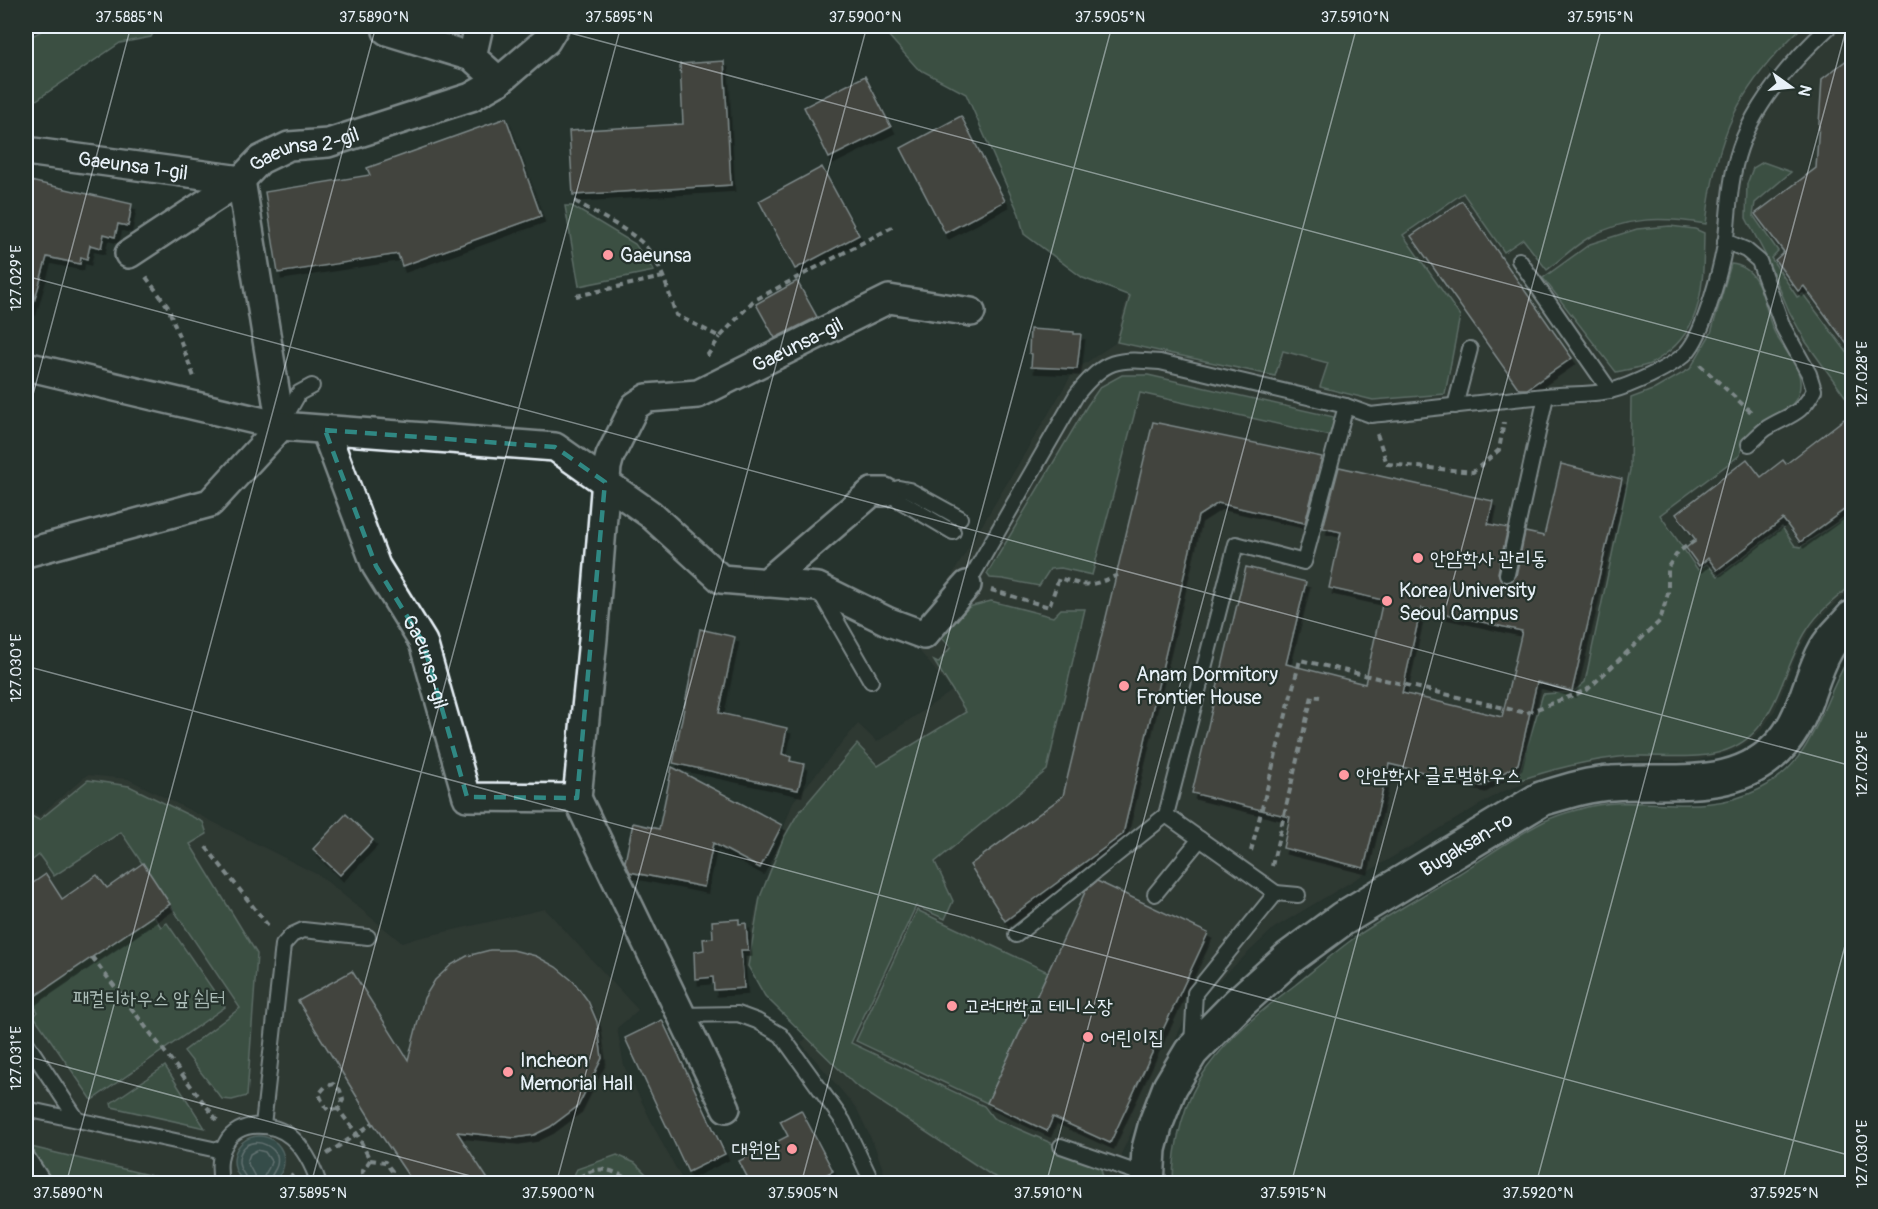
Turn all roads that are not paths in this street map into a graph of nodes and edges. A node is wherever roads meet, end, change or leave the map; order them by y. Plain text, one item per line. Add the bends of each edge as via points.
1 (479, 26) edge
2 (555, 26) edge
3 (1830, 26) edge
4 (387, 31) dead end
5 (472, 57) junction
6 (499, 81) junction
7 (26, 151) edge
8 (241, 180) junction
9 (1725, 241) junction
10 (129, 254) road end
11 (1519, 260) dead end
12 (971, 312) dead end
13 (1470, 349) dead end
14 (26, 366) edge
15 (312, 386) dead end
16 (1610, 391) junction
17 (1546, 396) junction
18 (1346, 406) junction
19 (1455, 406) junction
20 (281, 426) junction
21 (325, 430) junction
22 (1749, 444) dead end
23 (605, 482) junction
24 (885, 492) junction
25 (960, 518) dead end
26 (953, 532) dead end
27 (26, 553) edge
28 (1507, 574) dead end
29 (766, 583) junction
30 (967, 585) joint
31 (818, 587) junction
32 (1852, 618) edge
33 (871, 681) dead end
34 (577, 798) junction
35 (1166, 815) junction
36 (1200, 839) junction
37 (1276, 893) junction
38 (1155, 894) dead end
39 (1298, 895) dead end
40 (1016, 935) dead end
41 (368, 937) dead end
42 (681, 1015) junction
43 (26, 1042) edge
44 (1191, 1052) junction
45 (726, 1108) dead end
46 (26, 1109) edge
47 (77, 1119) junction
48 (262, 1125) junction
49 (1061, 1146) dead end
50 (222, 1151) junction
51 (26, 1155) edge
52 (871, 1180) dead end
53 (1147, 1180) edge
54 (45, 1184) edge
55 (221, 1184) edge
56 (319, 1184) edge

1 - 5 street
2 - 6 street, Gaeunsa 2-gil via 546,41
3 - 9 lane via 1767,95 1751,124 1731,184
4 - 5 street
5 - 6 street
6 - 8 street, Gaeunsa 2-gil via 471,97 328,143 289,146 260,160
7 - 8 street, Gaeunsa 1-gil
8 - 10 street, Gaeunsa 2-gil
8 - 20 street
9 - 16 lane via 1709,307 1687,353 1664,369
9 - 22 lane via 1759,261 1783,327 1814,390 1808,403
11 - 16 lane
12 - 23 street, Gaeunsa-gil via 889,299 698,394 647,398 635,406 610,456
13 - 19 lane
14 - 20 street
15 - 20 lane via 299,393
16 - 17 lane
17 - 19 lane
17 - 28 lane
18 - 19 lane via 1371,415
18 - 30 lane via 1160,362 1128,359 1112,363 1091,376 1077,394
18 - 35 lane via 1304,562 1236,544
20 - 21 street
20 - 27 street via 210,503
21 - 23 street via 555,447
21 - 34 street, Gaeunsa-gil via 376,566 423,642 467,797
23 - 29 street via 650,514 721,579
23 - 34 street, Gaeunsa-gil
24 - 25 lane via 909,490
24 - 26 lane
24 - 29 street via 872,492
29 - 31 street
30 - 31 street via 924,635
31 - 33 lane
32 - 44 street, Bugaksan-ro via 1827,648 1798,720 1764,760 1737,774 1707,782 1612,783 1541,799 1342,919 1290,958
34 - 42 street
35 - 36 lane
35 - 40 lane
36 - 37 lane
36 - 38 lane
37 - 39 lane
37 - 44 lane via 1195,993
41 - 48 lane via 303,930 283,945
42 - 45 street
42 - 52 lane via 738,1014 781,1035 843,1121
43 - 47 lane
44 - 53 street, Bugaksan-ro via 1170,1087 1156,1123
46 - 47 lane
47 - 50 lane
48 - 50 lane via 246,1126 231,1137
48 - 56 lane via 291,1137 311,1163
49 - 53 lane
50 - 55 lane
51 - 54 lane

